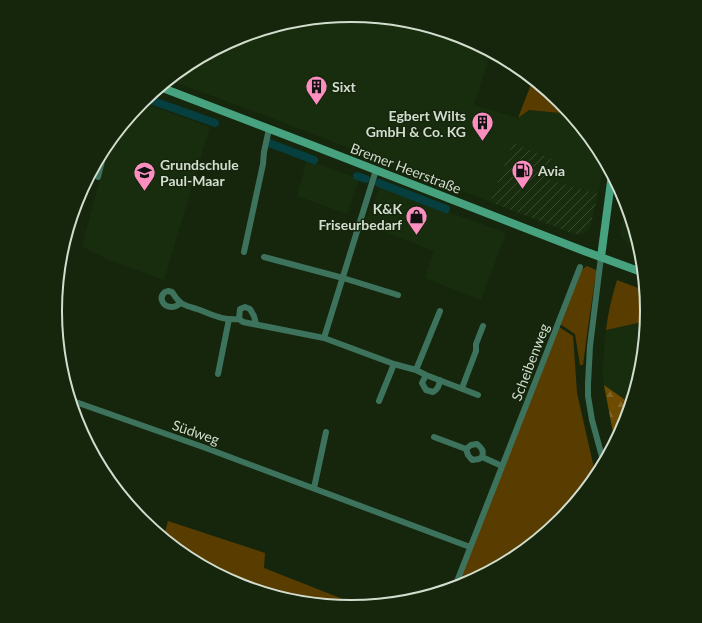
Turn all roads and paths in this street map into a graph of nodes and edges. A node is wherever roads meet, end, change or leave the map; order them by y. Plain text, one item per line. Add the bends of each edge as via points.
1 (166, 89) edge
2 (269, 129) junction
3 (101, 166) edge
4 (376, 170) junction
5 (98, 177) dead end
6 (611, 183) edge
7 (244, 252) dead end
8 (264, 257) dead end
9 (601, 257) junction
10 (580, 267) dead end
11 (637, 271) edge
12 (343, 278) junction
13 (398, 295) dead end
14 (181, 303) dead end
15 (440, 311) dead end
16 (229, 320) junction
17 (239, 320) junction
18 (256, 324) junction
19 (483, 326) dead end
20 (324, 338) junction
21 (394, 364) junction
22 (416, 370) junction
23 (218, 374) dead end
24 (426, 375) junction
25 (440, 380) junction
26 (462, 388) junction
27 (478, 395) dead end
28 (379, 401) dead end
29 (76, 402) edge
30 (326, 432) dead end
31 (434, 437) dead end
32 (466, 449) junction
33 (602, 456) edge
34 (482, 457) junction
35 (502, 466) junction
36 (314, 488) junction
37 (470, 547) junction
38 (457, 581) edge

1 - 2 street, Bremer Heerstraße
2 - 4 street, Bremer Heerstraße
2 - 7 street
3 - 5 street
4 - 9 street, Bremer Heerstraße
4 - 12 street
6 - 9 street
8 - 12 street
9 - 11 street, Bremer Heerstraße
9 - 33 street via 590,346 588,396
10 - 35 street, Scheibenweg
12 - 13 street
12 - 20 street
14 - 16 street
15 - 22 street
16 - 17 street
16 - 23 street
17 - 18 street
17 - 18 street via 240,309 245,307 250,309
18 - 20 street
19 - 26 street
20 - 21 street
21 - 22 street
21 - 28 street
22 - 24 street
24 - 25 street
24 - 25 street via 422,383 426,390 433,392 438,389
25 - 26 street
26 - 27 street
29 - 36 street, Südweg
30 - 36 street
31 - 32 street
32 - 34 street via 472,460
32 - 34 street via 477,444 482,449
34 - 35 street
35 - 37 street, Scheibenweg
36 - 37 street, Südweg
37 - 38 street, Scheibenweg

